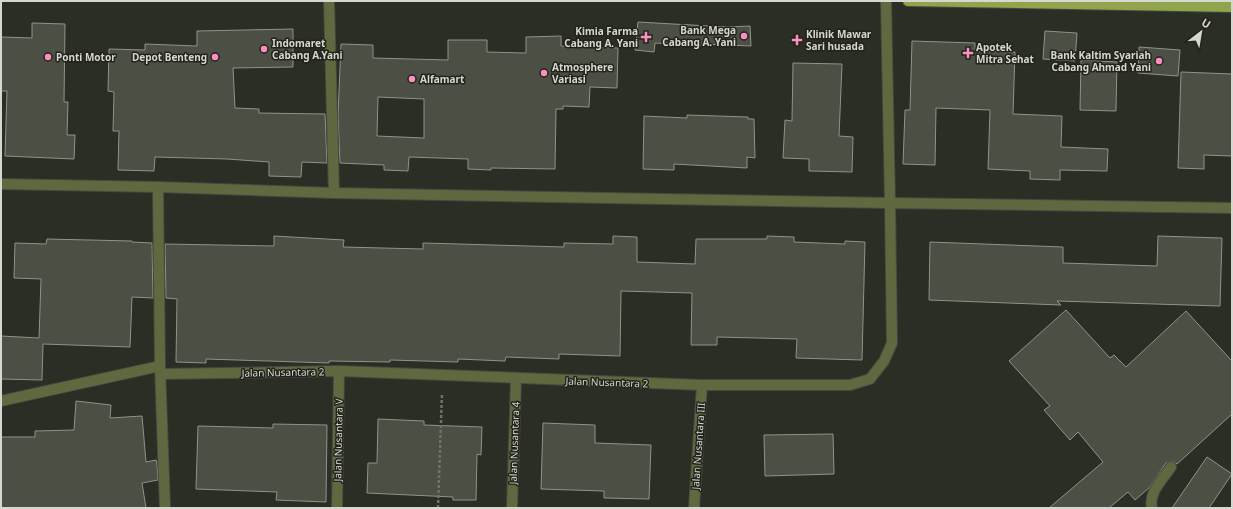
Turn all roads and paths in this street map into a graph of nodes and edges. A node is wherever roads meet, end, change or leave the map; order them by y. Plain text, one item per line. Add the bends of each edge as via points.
1 (329, 1) edge
2 (886, 1) edge
3 (908, 1) edge
4 (1232, 7) edge
5 (1, 184) edge
6 (158, 187) junction
7 (334, 193) junction
8 (890, 203) junction
9 (1232, 208) edge
10 (160, 370) junction
11 (339, 371) junction
12 (442, 376) junction
13 (516, 379) junction
14 (702, 385) junction
15 (1, 401) edge
16 (1171, 467) dead end
17 (165, 508) edge
18 (337, 508) edge
19 (438, 508) edge
20 (512, 508) edge
21 (694, 508) edge
22 (1152, 508) edge

1 - 7 street
2 - 8 street, Jalan Nusantara 2
3 - 4 main road
5 - 6 street
6 - 7 street
6 - 10 street
7 - 8 street
8 - 9 street
8 - 14 street, Jalan Nusantara 2 via 892,343 884,360 870,379 850,385
10 - 11 street, Jalan Nusantara 2
10 - 15 street, Jalan Nusantara 2
10 - 17 street
11 - 12 street, Jalan Nusantara 2
11 - 18 street, Jalan Nusantara V
12 - 13 street, Jalan Nusantara 2
12 - 19 path
13 - 14 street, Jalan Nusantara 2
13 - 20 street, Jalan Nusantara 4
14 - 21 street, Jalan Nusantara III
16 - 22 street via 1153,494 1150,501

